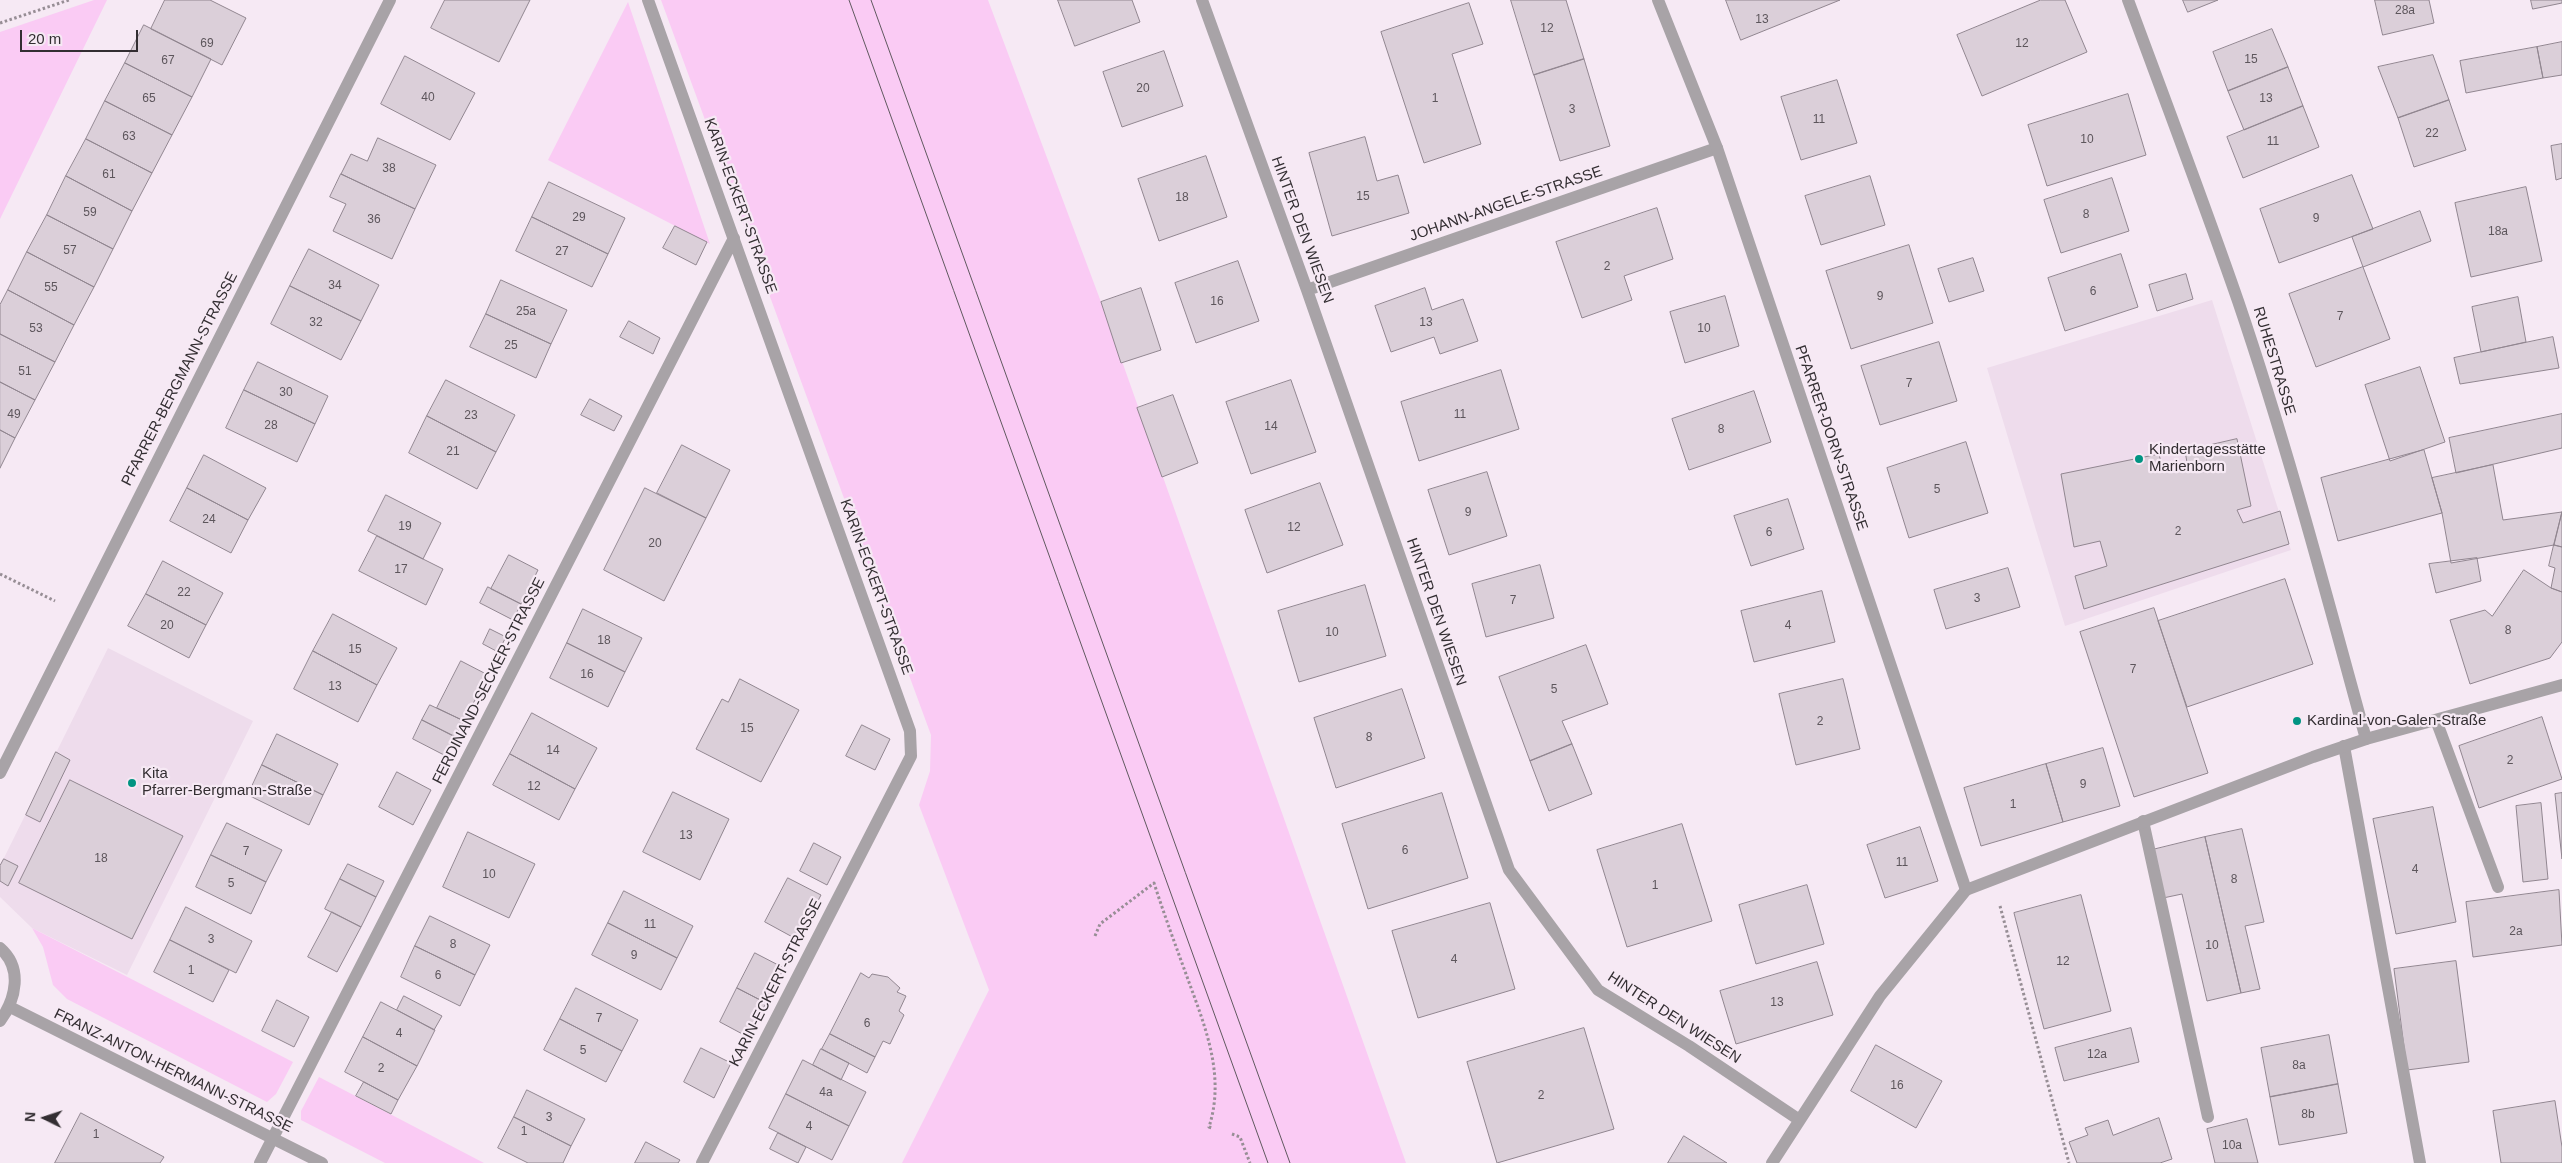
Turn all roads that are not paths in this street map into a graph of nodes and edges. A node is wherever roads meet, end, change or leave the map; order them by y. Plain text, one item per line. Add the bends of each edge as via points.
1 (390, 0) edge
2 (648, 0) edge
3 (1202, 0) edge
4 (1658, 0) edge
5 (2128, 0) edge
6 (1717, 148) junction
7 (734, 238) junction
8 (1307, 290) junction
9 (2562, 685) edge
10 (2436, 720) junction
11 (2366, 740) junction
12 (2344, 746) junction
13 (0, 773) edge
14 (2143, 822) junction
15 (2498, 887) dead end
16 (1966, 890) junction
17 (0, 948) edge
18 (10, 1008) junction
19 (0, 1021) edge
20 (2208, 1117) dead end
21 (1798, 1119) junction
22 (273, 1138) junction
23 (260, 1163) edge
24 (322, 1163) edge
25 (702, 1163) edge
26 (1772, 1163) edge
27 (2420, 1163) edge

1 - 13 street, PFARRER-BERGMANN-STRASSE
2 - 7 street, KARIN-ECKERT-STRASSE
3 - 8 street, HINTER DEN WIESEN
4 - 6 street, PFARRER-DORN-STRASSE
5 - 11 street, RUHESTRASSE via 2262,378
6 - 8 street, JOHANN-ANGELE-STRASSE
6 - 16 street, PFARRER-DORN-STRASSE
7 - 22 street, FERDINAND-SECKER-STRASSE
7 - 25 street, KARIN-ECKERT-STRASSE via 910,731 911,756
8 - 21 street, HINTER DEN WIESEN via 1509,870 1598,990
9 - 10 street
10 - 11 street
10 - 15 street
11 - 12 street
12 - 14 street
12 - 27 street
14 - 16 street
14 - 20 street
16 - 21 street via 1880,996
17 - 18 street via 11,963 15,978
18 - 19 street
18 - 22 street, FRANZ-ANTON-HERMANN-STRASSE
21 - 26 street
22 - 23 street, FERDINAND-SECKER-STRASSE
22 - 24 street, FRANZ-ANTON-HERMANN-STRASSE

